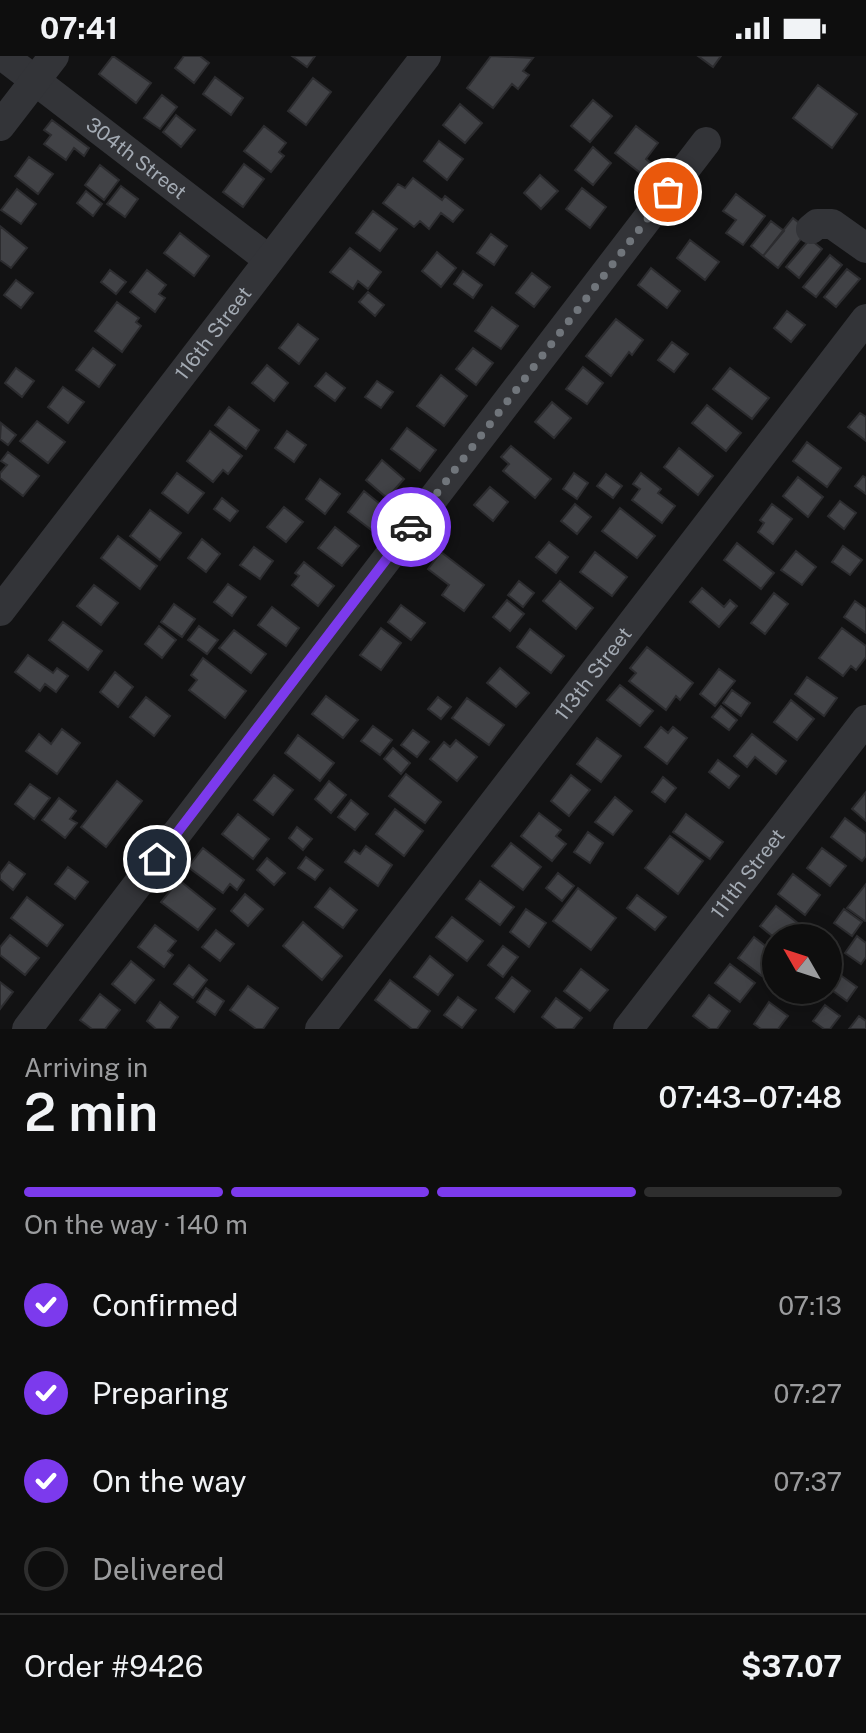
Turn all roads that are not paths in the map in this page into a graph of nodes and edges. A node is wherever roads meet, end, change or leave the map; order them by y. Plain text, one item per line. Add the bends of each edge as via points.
1 (3, 56) edge
2 (54, 56) edge
3 (426, 56) edge
4 (35, 80) junction
5 (0, 126) edge
6 (706, 142) dead end
7 (811, 229) dead end
8 (866, 248) edge
9 (269, 260) junction
10 (866, 319) edge
11 (0, 611) edge
12 (866, 720) edge
13 (27, 1029) edge
14 (320, 1029) edge
15 (628, 1029) edge

1 - 4 street, 304th Street
2 - 4 street
3 - 9 street, 116th Street
4 - 5 street
4 - 9 street, 304th Street
6 - 13 street
7 - 8 street via 832,224
9 - 11 street, 116th Street
10 - 14 street, 113th Street
12 - 15 street, 111th Street

